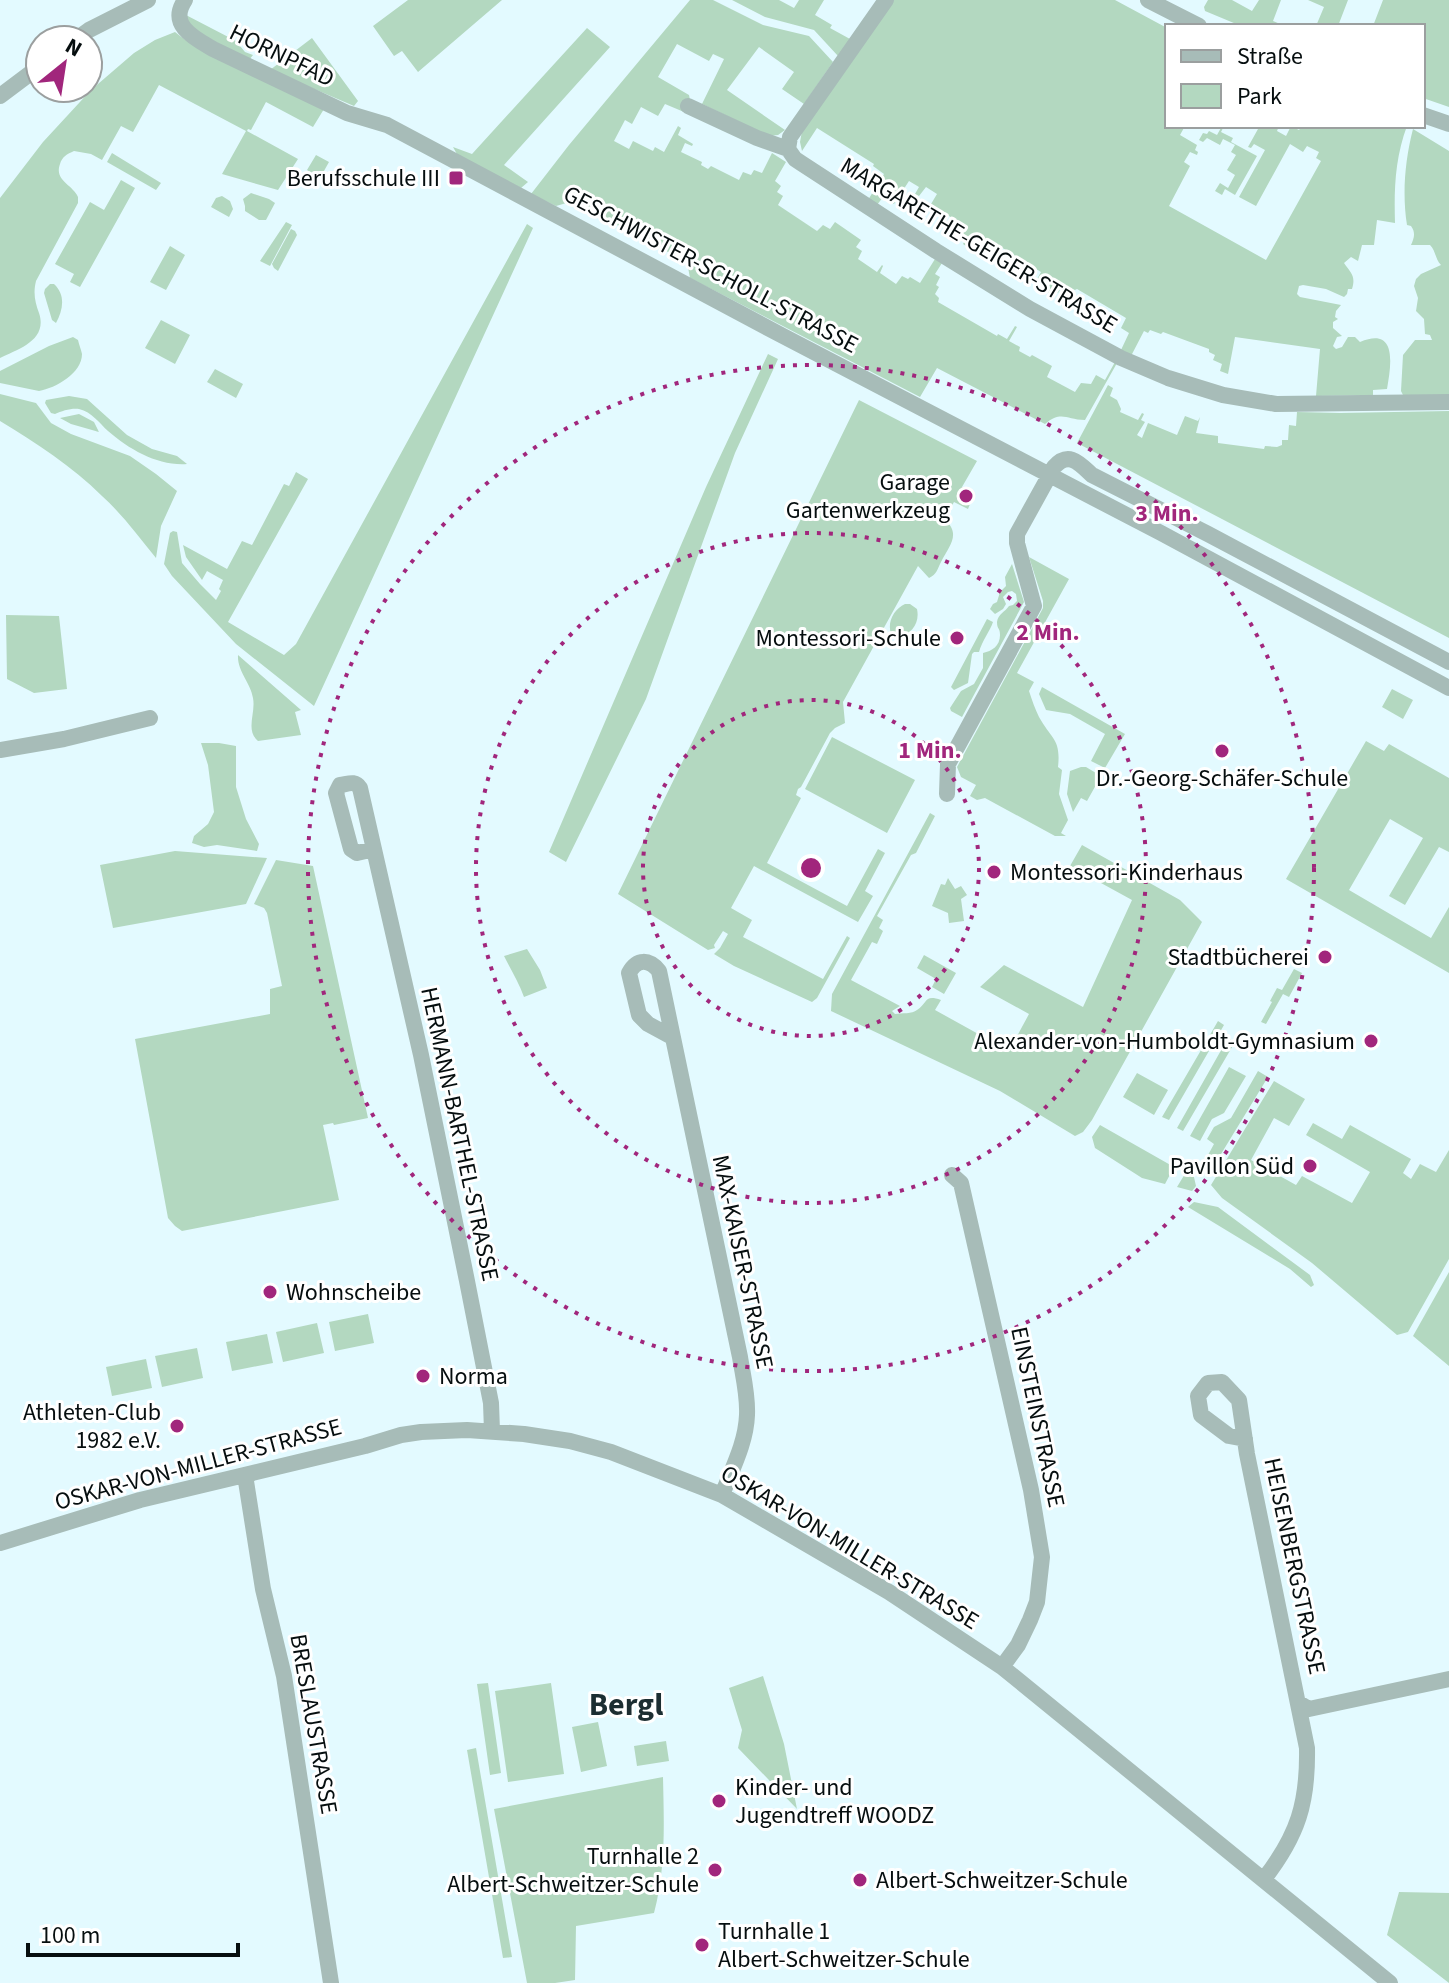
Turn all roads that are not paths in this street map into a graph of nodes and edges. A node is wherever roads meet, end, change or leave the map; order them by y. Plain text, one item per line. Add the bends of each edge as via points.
1 (148, 0) edge
2 (185, 0) edge
3 (886, 0) edge
4 (1148, 0) edge
5 (1178, 6) edge
6 (101, 24) edge
7 (1197, 24) edge
8 (24, 78) edge
9 (0, 96) edge
10 (688, 106) dead end
11 (347, 113) joint
12 (1425, 116) edge
13 (1449, 124) edge
14 (788, 149) junction
15 (1449, 402) edge
16 (1049, 475) junction
17 (1449, 662) edge
18 (1449, 688) edge
19 (150, 718) dead end
20 (0, 750) edge
21 (947, 794) dead end
22 (374, 849) dead end
23 (672, 1037) dead end
24 (952, 1175) dead end
25 (492, 1431) junction
26 (1245, 1439) dead end
27 (245, 1475) junction
28 (722, 1495) junction
29 (0, 1543) edge
30 (1002, 1667) junction
31 (1449, 1679) edge
32 (1299, 1703) junction
33 (1264, 1879) junction
34 (331, 1983) edge
35 (1390, 1983) edge

1 - 6 street
2 - 11 street, HORNPFAD via 179,17 192,36
3 - 14 street via 790,137
4 - 5 street
5 - 7 street
8 - 9 street
10 - 14 street, MARGARETHE-GEIGER-STRASSE
11 - 16 street, GESCHWISTER-SCHOLL-STRASSE via 387,125
12 - 13 street
14 - 15 street, MARGARETHE-GEIGER-STRASSE via 807,168 970,273 1134,365 1223,395 1276,404
16 - 17 street via 1058,462 1075,461 1092,475
16 - 18 street, GESCHWISTER-SCHOLL-STRASSE
16 - 21 street via 1016,539 1034,606 948,764
19 - 20 street
22 - 25 street, HERMANN-BARTHEL-STRASSE via 467,1281
23 - 28 street, MAX-KAISER-STRASSE via 746,1394 744,1436
24 - 30 street, EINSTEINSTRASSE via 961,1183 1042,1557 1037,1602
25 - 27 street, OSKAR-VON-MILLER-STRASSE via 401,1435
25 - 28 street, OSKAR-VON-MILLER-STRASSE via 595,1448
26 - 32 street, HEISENBERGSTRASSE
27 - 29 street, OSKAR-VON-MILLER-STRASSE
27 - 34 street, BRESLAUSTRASSE via 263,1589 284,1676
28 - 30 street, OSKAR-VON-MILLER-STRASSE via 889,1592
30 - 33 street, OSKAR-VON-MILLER-STRASSE
31 - 32 street, HEISENBERGSTRASSE via 1309,1709
32 - 33 street, HEISENBERGSTRASSE via 1307,1748 1305,1796 1286,1849
33 - 35 street, OSKAR-VON-MILLER-STRASSE

